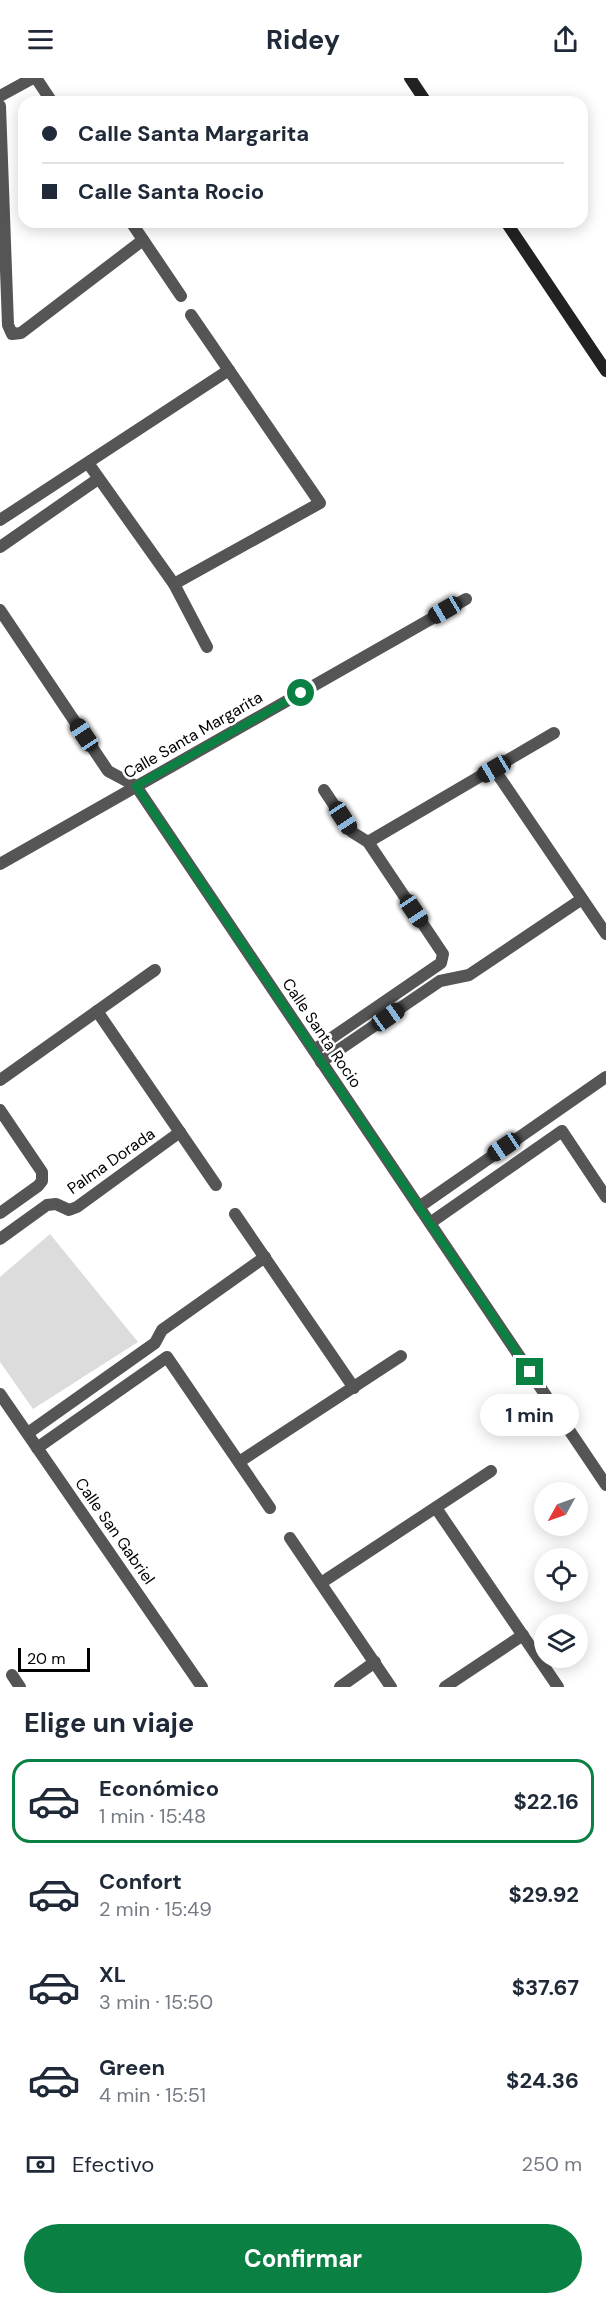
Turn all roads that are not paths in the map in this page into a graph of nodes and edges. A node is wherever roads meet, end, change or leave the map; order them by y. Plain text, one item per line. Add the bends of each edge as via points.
1 (34, 78) edge
2 (410, 78) edge
3 (0, 96) edge
4 (48, 96) edge
5 (422, 96) edge
6 (0, 106) edge
7 (0, 121) edge
8 (135, 228) edge
9 (510, 228) edge
10 (143, 240) junction
11 (181, 296) dead end
12 (191, 315) dead end
13 (229, 370) junction
14 (606, 371) edge
15 (88, 463) junction
16 (99, 479) junction
17 (0, 520) edge
18 (0, 547) edge
19 (174, 584) junction
20 (466, 599) dead end
21 (0, 610) edge
22 (207, 647) dead end
23 (554, 734) dead end
24 (494, 769) junction
25 (136, 786) junction
26 (324, 790) dead end
27 (368, 842) junction
28 (0, 864) edge
29 (582, 899) junction
30 (606, 934) edge
31 (155, 970) dead end
32 (97, 1011) junction
33 (314, 1050) junction
34 (321, 1062) junction
35 (606, 1077) edge
36 (0, 1080) edge
37 (0, 1110) edge
38 (180, 1132) junction
39 (216, 1185) dead end
40 (606, 1197) edge
41 (419, 1207) junction
42 (0, 1213) edge
43 (235, 1214) dead end
44 (430, 1223) junction
45 (0, 1239) edge
46 (265, 1257) junction
47 (401, 1356) dead end
48 (354, 1388) junction
49 (0, 1394) edge
50 (28, 1433) junction
51 (38, 1448) junction
52 (239, 1462) junction
53 (491, 1471) dead end
54 (606, 1485) edge
55 (270, 1508) dead end
56 (436, 1508) junction
57 (290, 1538) dead end
58 (321, 1583) junction
59 (523, 1635) junction
60 (375, 1662) junction
61 (12, 1675) dead end
62 (386, 1685) edge
63 (20, 1687) edge
64 (202, 1687) edge
65 (340, 1687) edge
66 (446, 1687) edge
67 (558, 1687) edge

1 - 3 street
1 - 4 street
2 - 5 street
6 - 7 street
7 - 10 street via 8,325 12,334 21,333
8 - 10 street
9 - 14 street
10 - 11 street
12 - 13 street
13 - 15 street
13 - 19 street via 320,503
15 - 16 street
15 - 17 street
16 - 18 street
16 - 19 street
19 - 22 street
20 - 25 street, Calle Santa Margarita
21 - 25 street, Calle Santa Rocio via 108,771
23 - 24 street
24 - 27 street
24 - 29 street
25 - 28 street, Calle Santa Margarita
25 - 33 street, Calle Santa Rocio
26 - 27 street via 352,832
27 - 33 street via 441,950 441,963
29 - 30 street
29 - 34 street via 469,975 440,981
31 - 32 street
32 - 36 street
32 - 38 street
33 - 34 street, Calle Santa Rocio
34 - 41 street, Calle Santa Rocio
35 - 41 street
37 - 42 street, Palma Dorada via 42,1172 38,1186
38 - 39 street
38 - 45 street, Palma Dorada via 77,1207 69,1210 47,1205
40 - 44 street via 562,1131
41 - 44 street, Calle Santa Rocio
43 - 46 street
44 - 54 street, Calle Santa Rocio
46 - 48 street
46 - 50 street via 162,1330 155,1343
47 - 48 street
48 - 52 street
49 - 50 street, Calle San Gabriel
50 - 51 street, Calle San Gabriel
51 - 52 street via 167,1357
51 - 64 street, Calle San Gabriel
52 - 55 street
53 - 56 street
56 - 58 street
56 - 59 street
57 - 58 street
58 - 60 street
59 - 66 street
59 - 67 street
60 - 62 street
60 - 65 street
61 - 63 street

